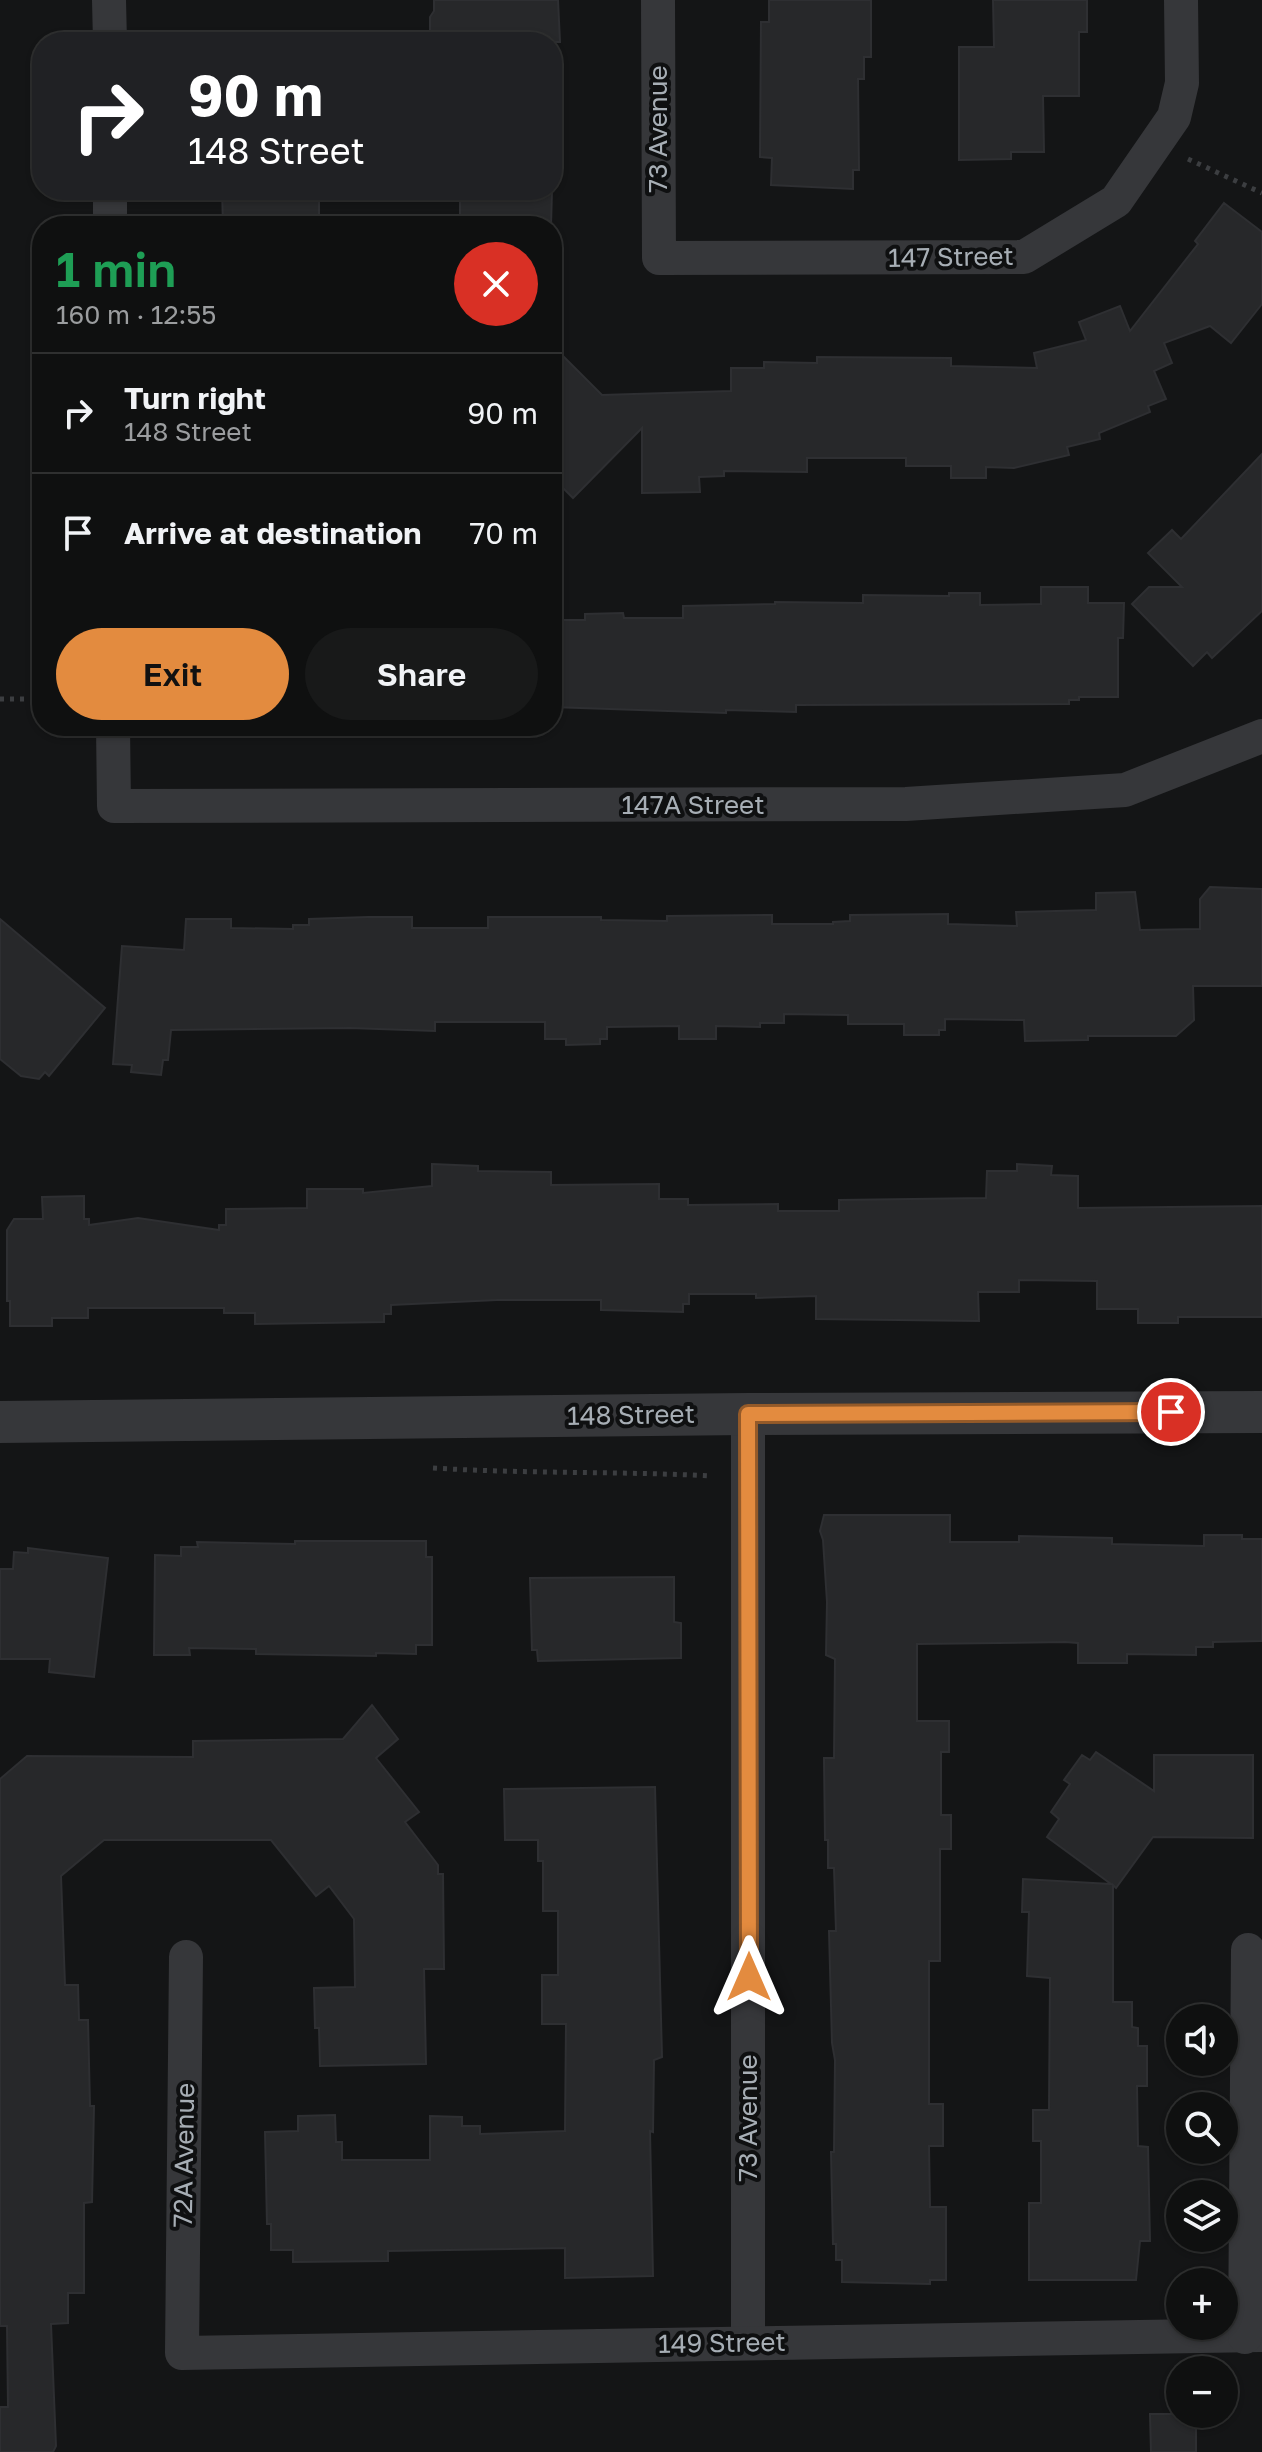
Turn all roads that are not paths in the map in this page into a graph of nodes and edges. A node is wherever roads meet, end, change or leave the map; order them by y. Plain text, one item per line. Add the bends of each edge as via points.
1 (109, 0) edge
2 (658, 0) edge
3 (1181, 0) edge
4 (110, 32) edge
5 (659, 258) joint
6 (113, 736) edge
7 (1262, 736) edge
8 (1262, 1412) edge
9 (748, 1414) junction
10 (0, 1422) edge
11 (1248, 1950) dead end
12 (186, 1957) dead end
13 (1254, 2336) edge
14 (748, 2342) junction
15 (182, 2353) joint

1 - 4 street
2 - 5 street, 73 Avenue
3 - 5 street, 147 Street via 1182,83 1174,117 1116,201 1024,257
6 - 7 street, 147A Street via 114,806 906,804 1125,790
8 - 9 street, 148 Street
9 - 10 street, 148 Street
9 - 14 street, 73 Avenue
11 - 13 street
12 - 15 street, 72A Avenue
13 - 14 street, 149 Street
14 - 15 street, 149 Street

